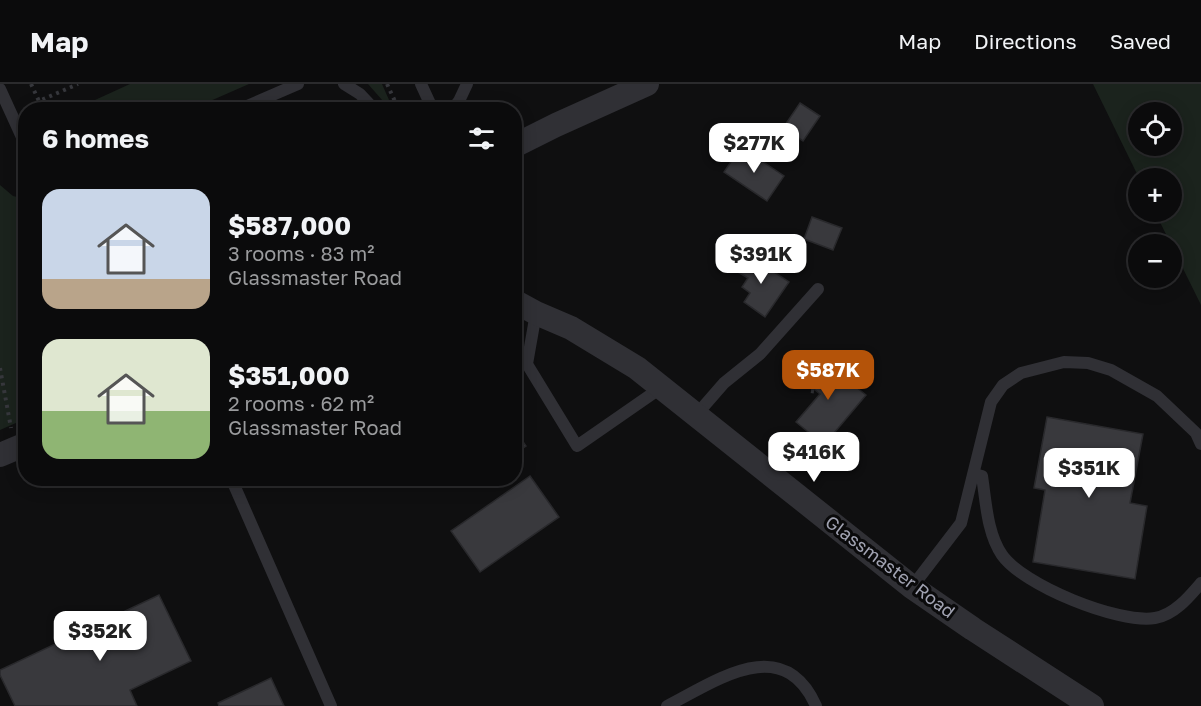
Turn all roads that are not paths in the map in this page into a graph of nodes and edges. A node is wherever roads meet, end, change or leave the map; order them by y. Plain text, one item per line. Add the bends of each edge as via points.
1 (298, 84) edge
2 (345, 84) edge
3 (421, 84) edge
4 (467, 84) edge
5 (647, 84) edge
6 (0, 89) edge
7 (256, 102) edge
8 (368, 102) edge
9 (429, 102) edge
10 (458, 102) edge
11 (18, 127) edge
12 (522, 142) edge
13 (818, 289) dead end
14 (522, 305) edge
15 (536, 313) junction
16 (662, 387) junction
17 (697, 414) junction
18 (1201, 444) edge
19 (974, 474) junction
20 (235, 486) edge
21 (1201, 583) edge
22 (912, 587) junction
23 (331, 706) edge
24 (667, 706) edge
25 (816, 706) edge
26 (1092, 706) edge

1 - 7 lane
2 - 8 lane
3 - 9 lane
4 - 10 lane
5 - 12 street
6 - 11 lane
13 - 17 lane via 760,354 724,383
14 - 15 street, Glassmaster Road
15 - 16 street, Glassmaster Road via 616,353
15 - 16 lane via 527,364 577,446
16 - 17 street, Glassmaster Road
17 - 22 street, Glassmaster Road
18 - 19 lane via 1196,432 1177,414 1134,382 1088,363 1064,362 1021,373 1003,385 991,402
19 - 21 lane via 982,476 989,522 1002,555 1024,575 1064,596 1107,613 1133,619 1155,618 1168,614
19 - 22 lane via 961,523
20 - 23 lane
22 - 26 street, Glassmaster Road
24 - 25 lane via 733,672 767,666 786,670 800,680

